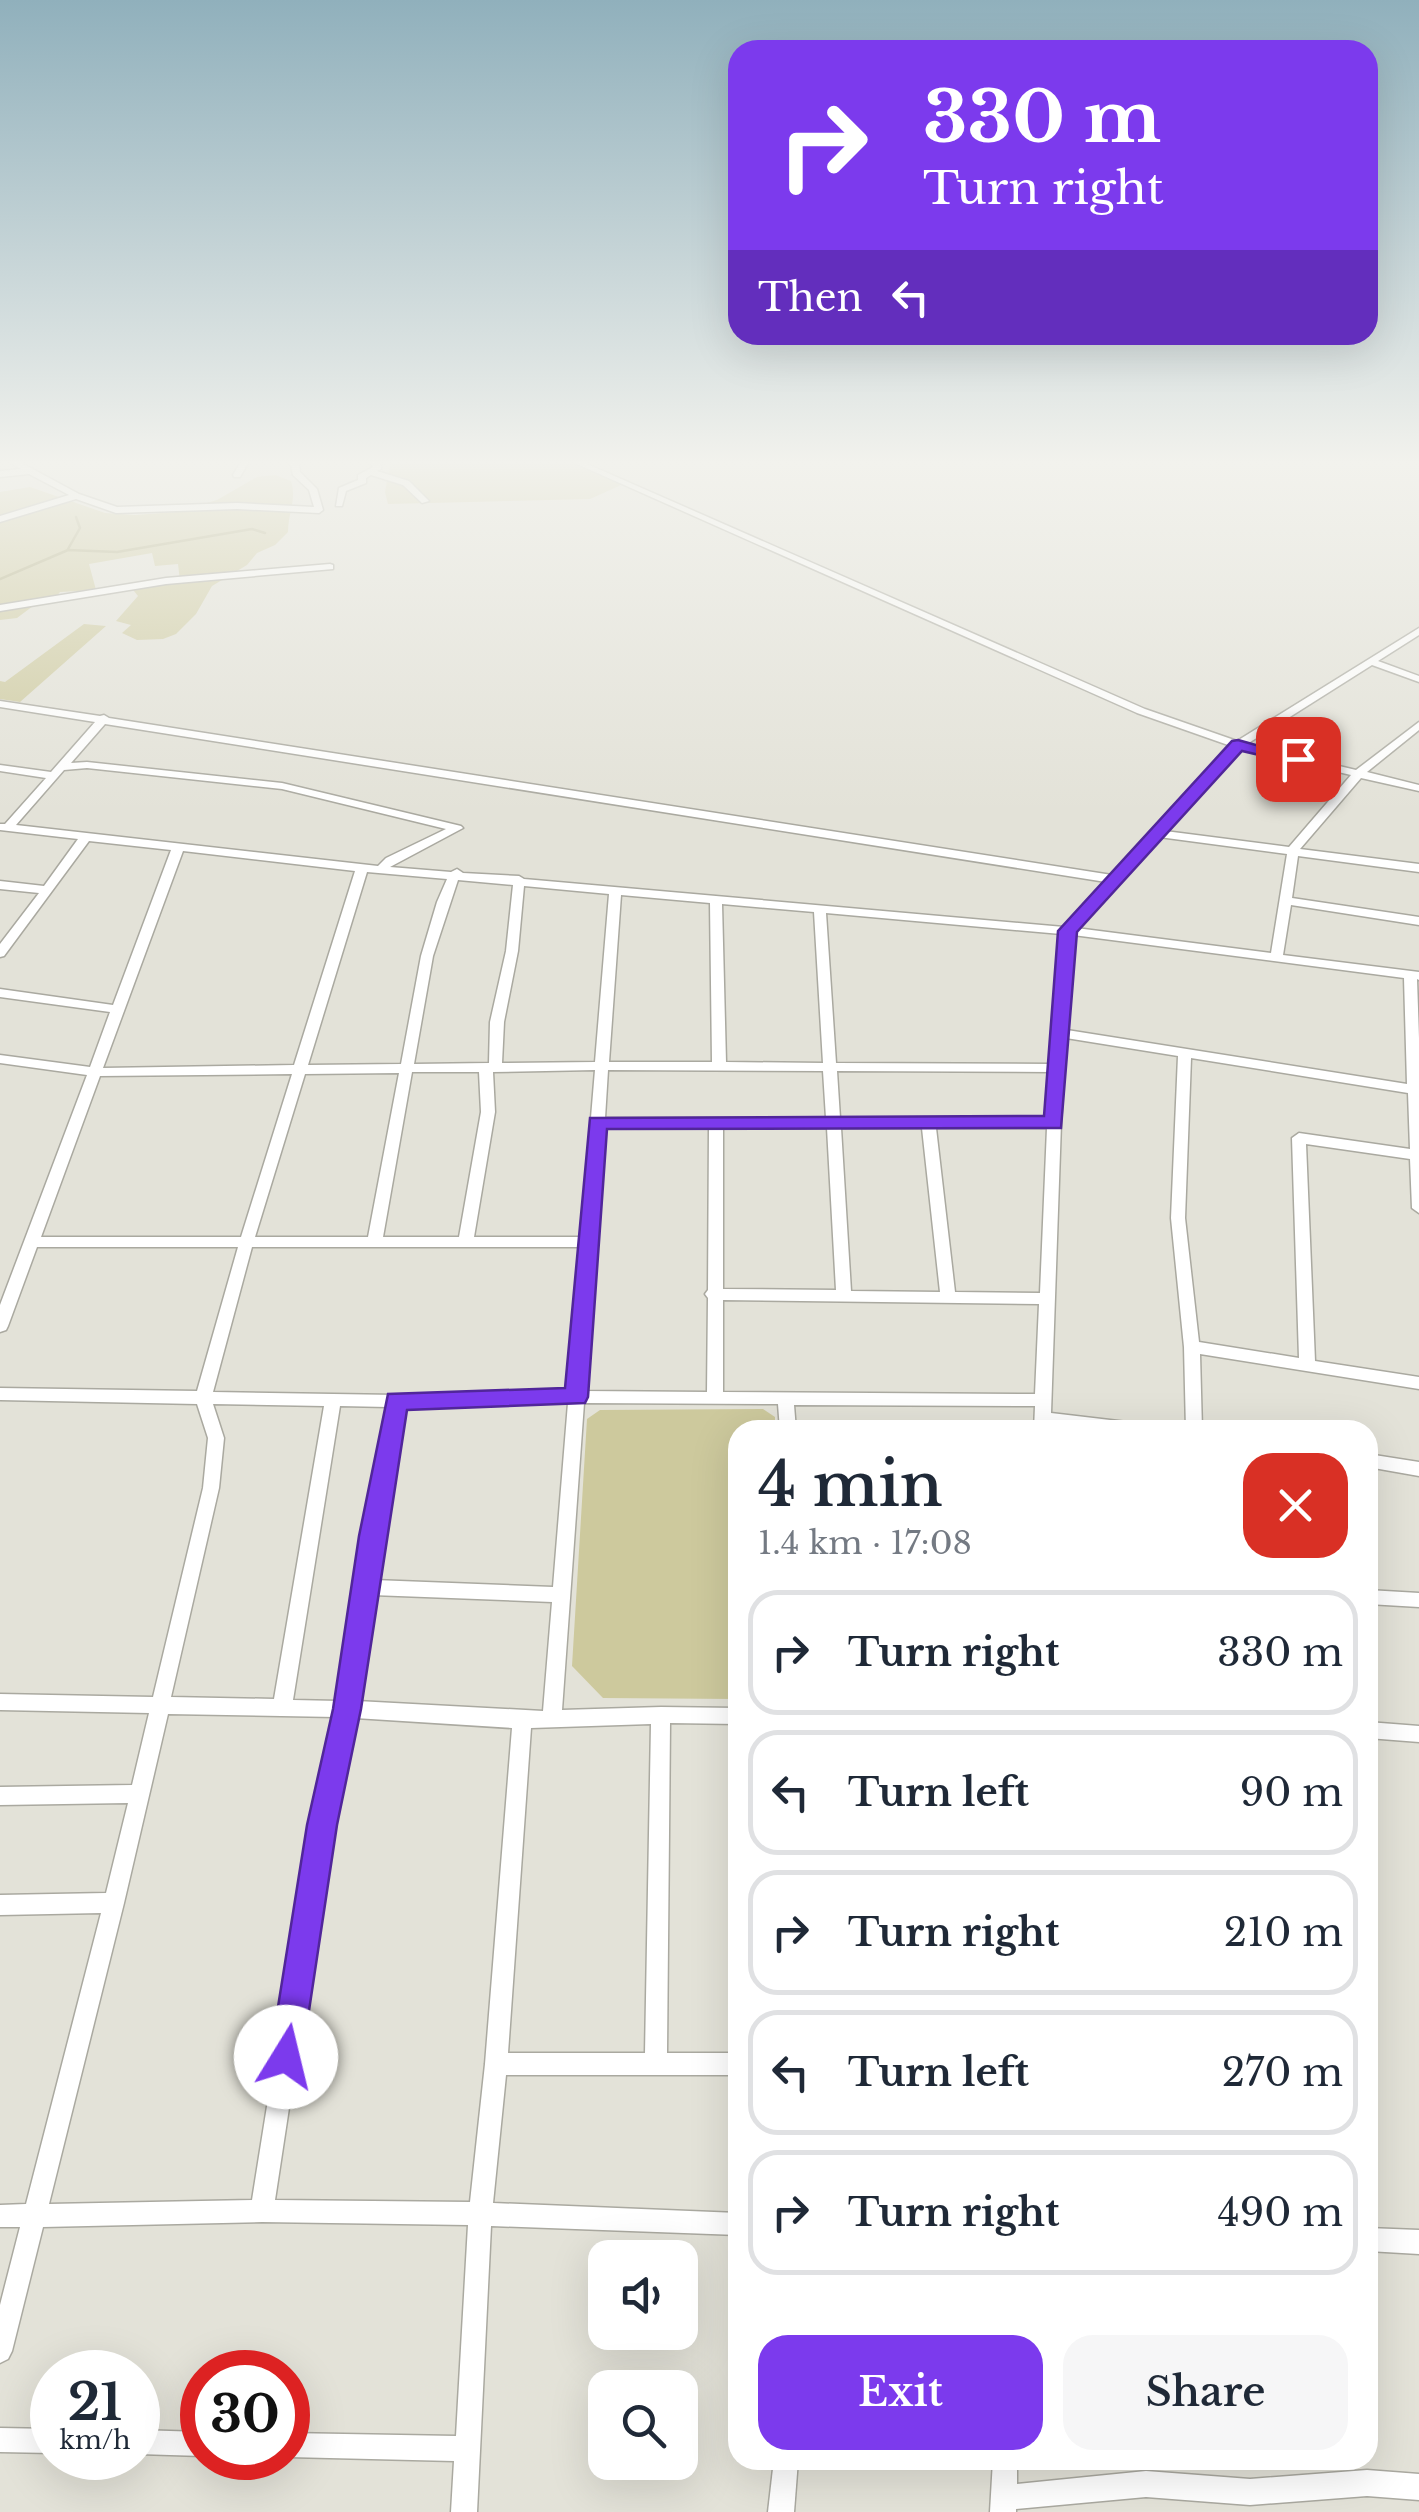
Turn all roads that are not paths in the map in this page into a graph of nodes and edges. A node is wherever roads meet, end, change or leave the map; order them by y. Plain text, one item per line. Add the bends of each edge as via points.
1 (218, 577) edge
2 (839, 577) edge
3 (0, 608) edge
4 (1419, 630) edge
5 (1372, 662) junction
6 (1419, 679) edge
7 (0, 704) edge
8 (104, 718) junction
9 (1419, 725) edge
10 (1238, 745) junction
11 (0, 768) edge
12 (58, 772) junction
13 (1358, 774) junction
14 (1419, 788) edge
15 (4, 828) edge
16 (1160, 834) junction
17 (86, 837) junction
18 (178, 848) junction
19 (1293, 850) junction
20 (362, 868) junction
21 (382, 868) junction
22 (1419, 868) edge
23 (456, 874) junction
24 (519, 880) junction
25 (1112, 880) junction
26 (0, 884) edge
27 (48, 890) junction
28 (614, 890) junction
29 (716, 899) junction
30 (1285, 901) junction
31 (820, 909) junction
32 (1419, 921) edge
33 (1068, 931) junction
34 (0, 953) edge
35 (1277, 956) junction
36 (1415, 976) edge
37 (0, 993) edge
38 (115, 1009) junction
39 (1061, 1033) junction
40 (1185, 1050) junction
41 (0, 1059) edge
42 (600, 1066) junction
43 (490, 1068) junction
44 (718, 1068) junction
45 (830, 1068) junction
46 (1057, 1068) junction
47 (406, 1069) junction
48 (300, 1070) junction
49 (94, 1072) junction
50 (1418, 1090) edge
51 (597, 1122) junction
52 (836, 1122) junction
53 (928, 1122) junction
54 (1054, 1123) junction
55 (716, 1124) junction
56 (1418, 1155) edge
57 (1419, 1208) edge
58 (247, 1240) junction
59 (376, 1241) junction
60 (33, 1242) junction
61 (466, 1242) junction
62 (589, 1242) junction
63 (844, 1293) junction
64 (713, 1294) junction
65 (948, 1296) junction
66 (1048, 1299) junction
67 (0, 1326) edge
68 (1192, 1347) junction
69 (1307, 1365) junction
70 (1419, 1383) edge
71 (0, 1394) edge
72 (576, 1397) junction
73 (203, 1398) junction
74 (715, 1398) junction
75 (333, 1400) junction
76 (396, 1400) junction
77 (1044, 1400) junction
78 (786, 1401) junction
79 (787, 1420) edge
80 (1042, 1420) edge
81 (1194, 1420) edge
82 (1378, 1463) edge
83 (1419, 1469) edge
84 (364, 1588) junction
85 (562, 1595) junction
86 (1378, 1598) edge
87 (1419, 1600) edge
88 (0, 1702) edge
89 (160, 1706) junction
90 (282, 1708) junction
91 (347, 1709) junction
92 (661, 1714) junction
93 (728, 1716) edge
94 (552, 1717) junction
95 (522, 1720) junction
96 (1378, 1731) edge
97 (1419, 1734) edge
98 (138, 1794) junction
99 (0, 1796) edge
100 (114, 1903) junction
101 (0, 1905) edge
102 (656, 2061) junction
103 (496, 2064) junction
104 (728, 2064) edge
105 (262, 2212) junction
106 (480, 2214) junction
107 (0, 2216) edge
108 (34, 2216) junction
109 (728, 2224) edge
110 (1378, 2240) edge
111 (1419, 2242) edge
112 (0, 2351) edge
113 (0, 2440) edge
114 (30, 2440) edge
115 (310, 2445) edge
116 (465, 2449) junction
117 (785, 2470) edge
118 (1005, 2470) edge
119 (1419, 2487) edge
120 (1003, 2505) edge
121 (464, 2512) edge
122 (782, 2512) edge

1 - 3 street
2 - 10 street via 1141,710
4 - 5 street
5 - 6 street
5 - 10 street
7 - 8 street
8 - 12 street
8 - 25 street
9 - 13 street
10 - 13 street
10 - 16 street
11 - 12 street
12 - 15 street
12 - 21 street via 86,765 282,786 456,828
13 - 14 street
13 - 19 street
15 - 17 street
16 - 19 street
16 - 25 street
17 - 18 street
17 - 27 street
18 - 20 street
18 - 38 street
19 - 22 street
19 - 30 street
20 - 21 street
20 - 48 street
21 - 23 street
23 - 24 street
23 - 47 street via 444,890
24 - 28 street
24 - 43 street
25 - 33 street
26 - 27 street
27 - 34 street
28 - 29 street
28 - 42 street
29 - 31 street
29 - 44 street
30 - 32 street
30 - 35 street
31 - 33 street
31 - 45 street
33 - 35 street
33 - 39 street
35 - 36 street
36 - 50 street
37 - 38 street
38 - 49 street
39 - 40 street
39 - 46 street
40 - 50 street
40 - 68 street via 1178,1218
41 - 49 street
42 - 43 street
42 - 44 street
42 - 51 street
43 - 47 street
43 - 61 street
44 - 45 street
45 - 46 street
45 - 52 street
46 - 54 street
47 - 48 street
47 - 59 street
48 - 49 street
48 - 58 street
49 - 60 street
50 - 56 street
51 - 55 street
51 - 62 street
52 - 53 street
52 - 55 street
52 - 63 street
53 - 54 street
53 - 65 street
54 - 66 street
55 - 64 street
56 - 57 street
56 - 69 street via 1299,1138
58 - 59 street
58 - 60 street
58 - 73 street
59 - 61 street
60 - 67 street
61 - 62 street
62 - 72 street
63 - 64 street
63 - 65 street
64 - 74 street
65 - 66 street
66 - 77 street
68 - 69 street
68 - 81 street
69 - 70 street
71 - 73 street
72 - 74 street
72 - 76 street
72 - 85 street
73 - 75 street
73 - 89 street via 216,1438 212,1488
74 - 78 street
75 - 76 street
75 - 90 street
76 - 84 street
77 - 78 street
77 - 80 street
78 - 79 street
82 - 83 street
84 - 85 street
84 - 91 street
85 - 94 street
86 - 87 street
88 - 89 street
89 - 90 street
89 - 98 street
90 - 91 street
91 - 95 street
91 - 105 street via 322,1825
92 - 93 street
92 - 94 street
92 - 102 street
94 - 95 street
95 - 103 street
96 - 97 street
98 - 99 street
98 - 100 street
100 - 101 street
100 - 108 street
102 - 103 street
102 - 104 street
103 - 106 street
105 - 106 street
105 - 108 street
106 - 109 street
106 - 116 street
107 - 108 street
108 - 112 street
110 - 111 street
113 - 114 street
115 - 116 street
116 - 121 street
117 - 122 street
118 - 120 street
119 - 120 street via 1368,2483 1250,2492 1146,2484

